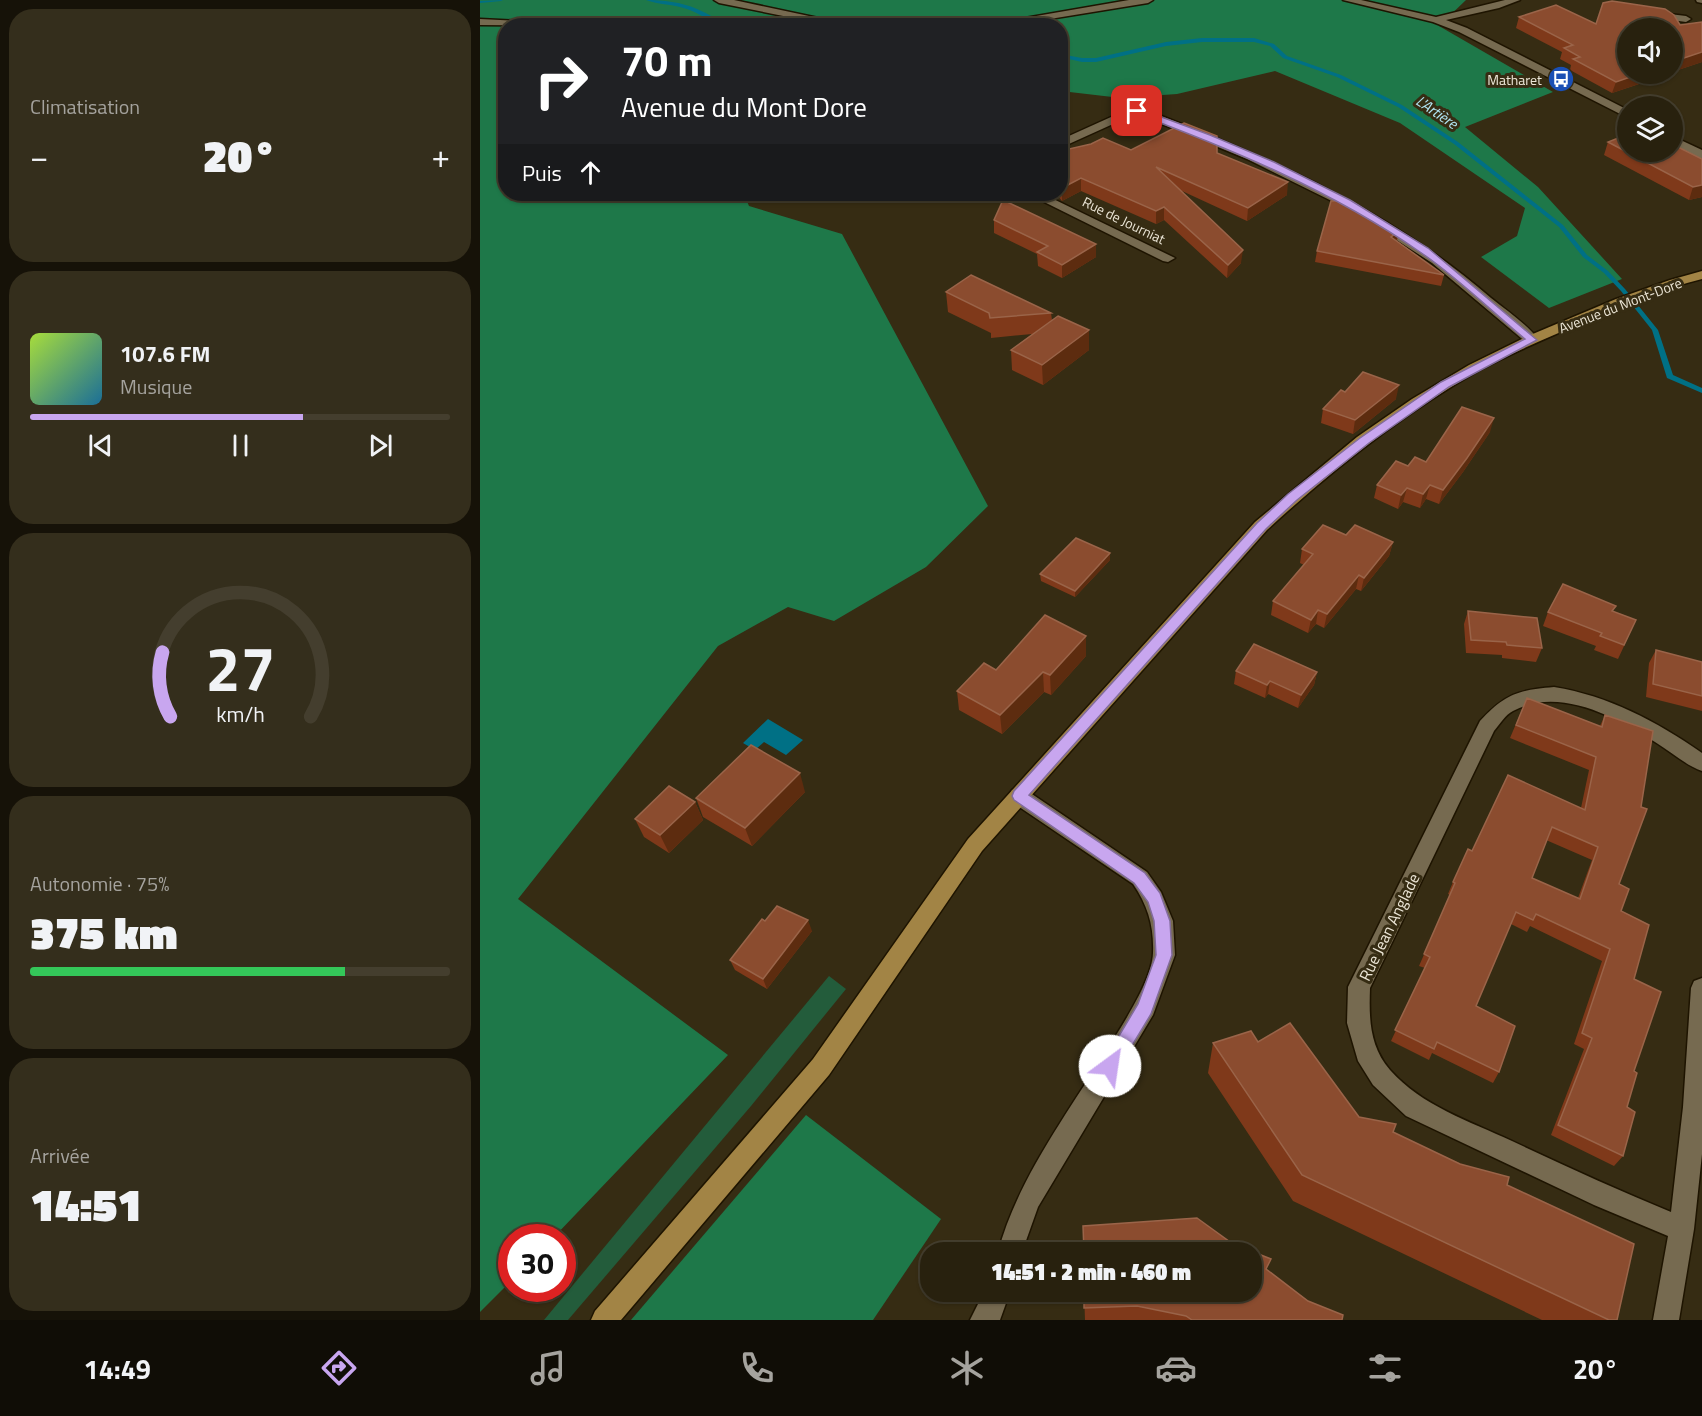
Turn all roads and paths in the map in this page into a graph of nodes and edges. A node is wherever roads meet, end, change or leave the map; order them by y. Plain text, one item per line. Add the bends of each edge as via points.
1 (719, 0) edge
2 (1148, 0) edge
3 (1348, 0) edge
4 (1515, 0) edge
5 (1638, 12) edge
6 (1475, 13) junction
7 (803, 18) edge
8 (1034, 18) edge
9 (1436, 20) junction
10 (480, 22) edge
11 (1691, 22) edge
12 (498, 23) edge
13 (1463, 30) junction
14 (1617, 109) edge
15 (1068, 141) edge
16 (1683, 145) edge
17 (1702, 155) edge
18 (1050, 201) edge
19 (1168, 258) dead end
20 (1702, 275) edge
21 (1532, 340) junction
22 (1702, 763) edge
23 (1019, 796) junction
24 (1702, 988) edge
25 (1682, 1229) junction
26 (1014, 1242) edge
27 (604, 1320) edge
28 (1666, 1320) edge

1 - 7 street
2 - 8 street
3 - 9 street
4 - 6 street
5 - 11 street
6 - 9 street
6 - 13 street via 1472,23
9 - 13 street
10 - 12 street
13 - 14 street
15 - 21 street via 1131,111 1142,111 1271,164 1346,202 1415,244
16 - 17 street
18 - 19 street, Rue de Journiat
20 - 21 main road, Avenue du Mont-Dore
21 - 23 main road, Avenue du Mont-Dore via 1474,368 1364,440 1293,497
22 - 25 street, Rue Jean Anglade via 1663,736 1592,702 1562,694 1533,695 1505,706 1487,726 1359,987 1358,1023 1366,1053 1381,1077 1414,1108
23 - 26 street via 1140,878 1154,898 1162,921 1164,955 1145,1008 1028,1201
23 - 27 main road, Avenue du Mont-Dore via 975,845 821,1066
24 - 25 street
25 - 28 street

